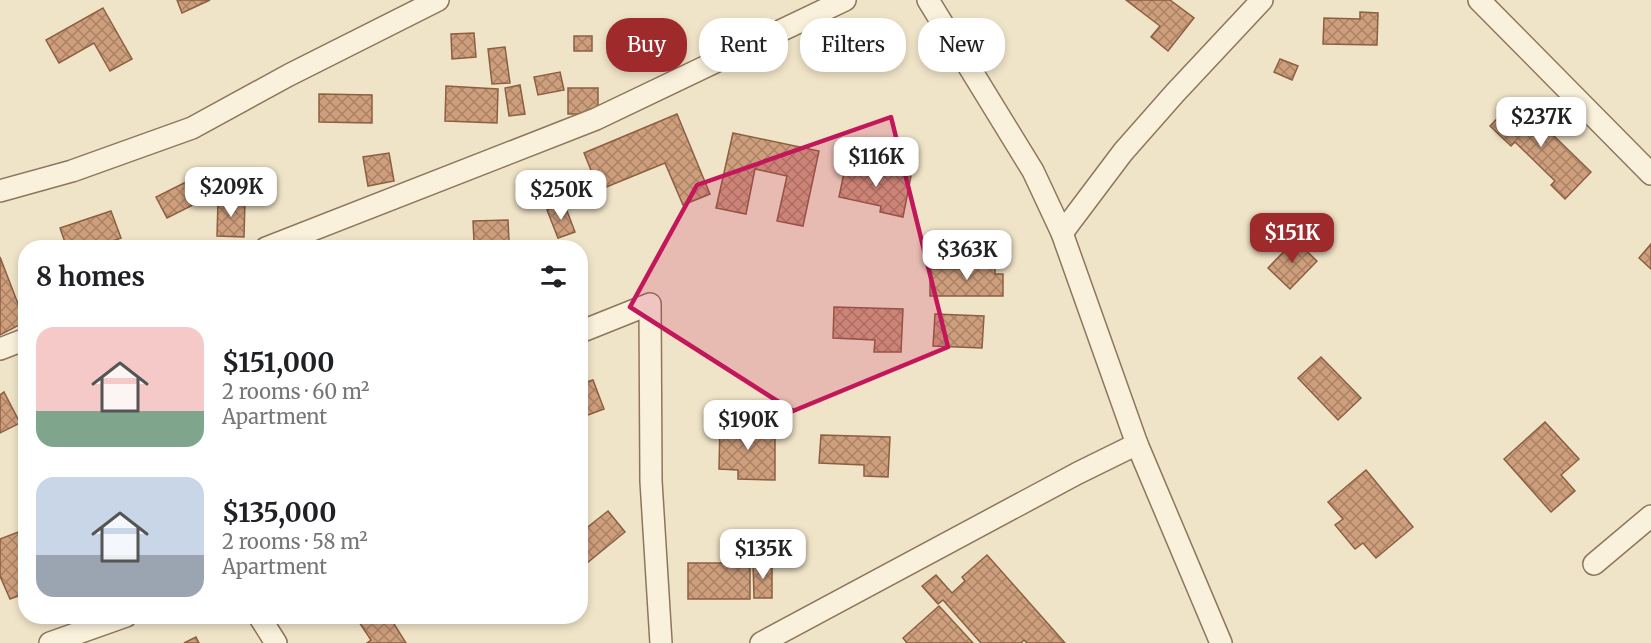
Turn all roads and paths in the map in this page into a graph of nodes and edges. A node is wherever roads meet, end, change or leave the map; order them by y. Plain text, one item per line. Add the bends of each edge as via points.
1 (438, 0) edge
2 (845, 0) edge
3 (928, 0) edge
4 (1262, 0) edge
5 (1479, 0) edge
6 (1651, 174) edge
7 (0, 191) edge
8 (1062, 233) junction
9 (286, 240) edge
10 (588, 329) edge
11 (18, 342) edge
12 (0, 349) edge
13 (1137, 444) junction
14 (1651, 516) edge
15 (1594, 564) dead end
16 (103, 624) edge
17 (264, 624) edge
18 (50, 643) edge
19 (276, 643) edge
20 (662, 643) edge
21 (761, 643) edge
22 (1221, 643) edge

1 - 7 street via 192,128 72,171
2 - 9 street via 596,119
3 - 8 street via 1033,171
4 - 8 street via 1123,152
5 - 6 street
8 - 13 street
10 - 20 street via 650,304 651,481
11 - 12 street
13 - 21 street
13 - 22 street
14 - 15 street
16 - 18 street
17 - 19 street

